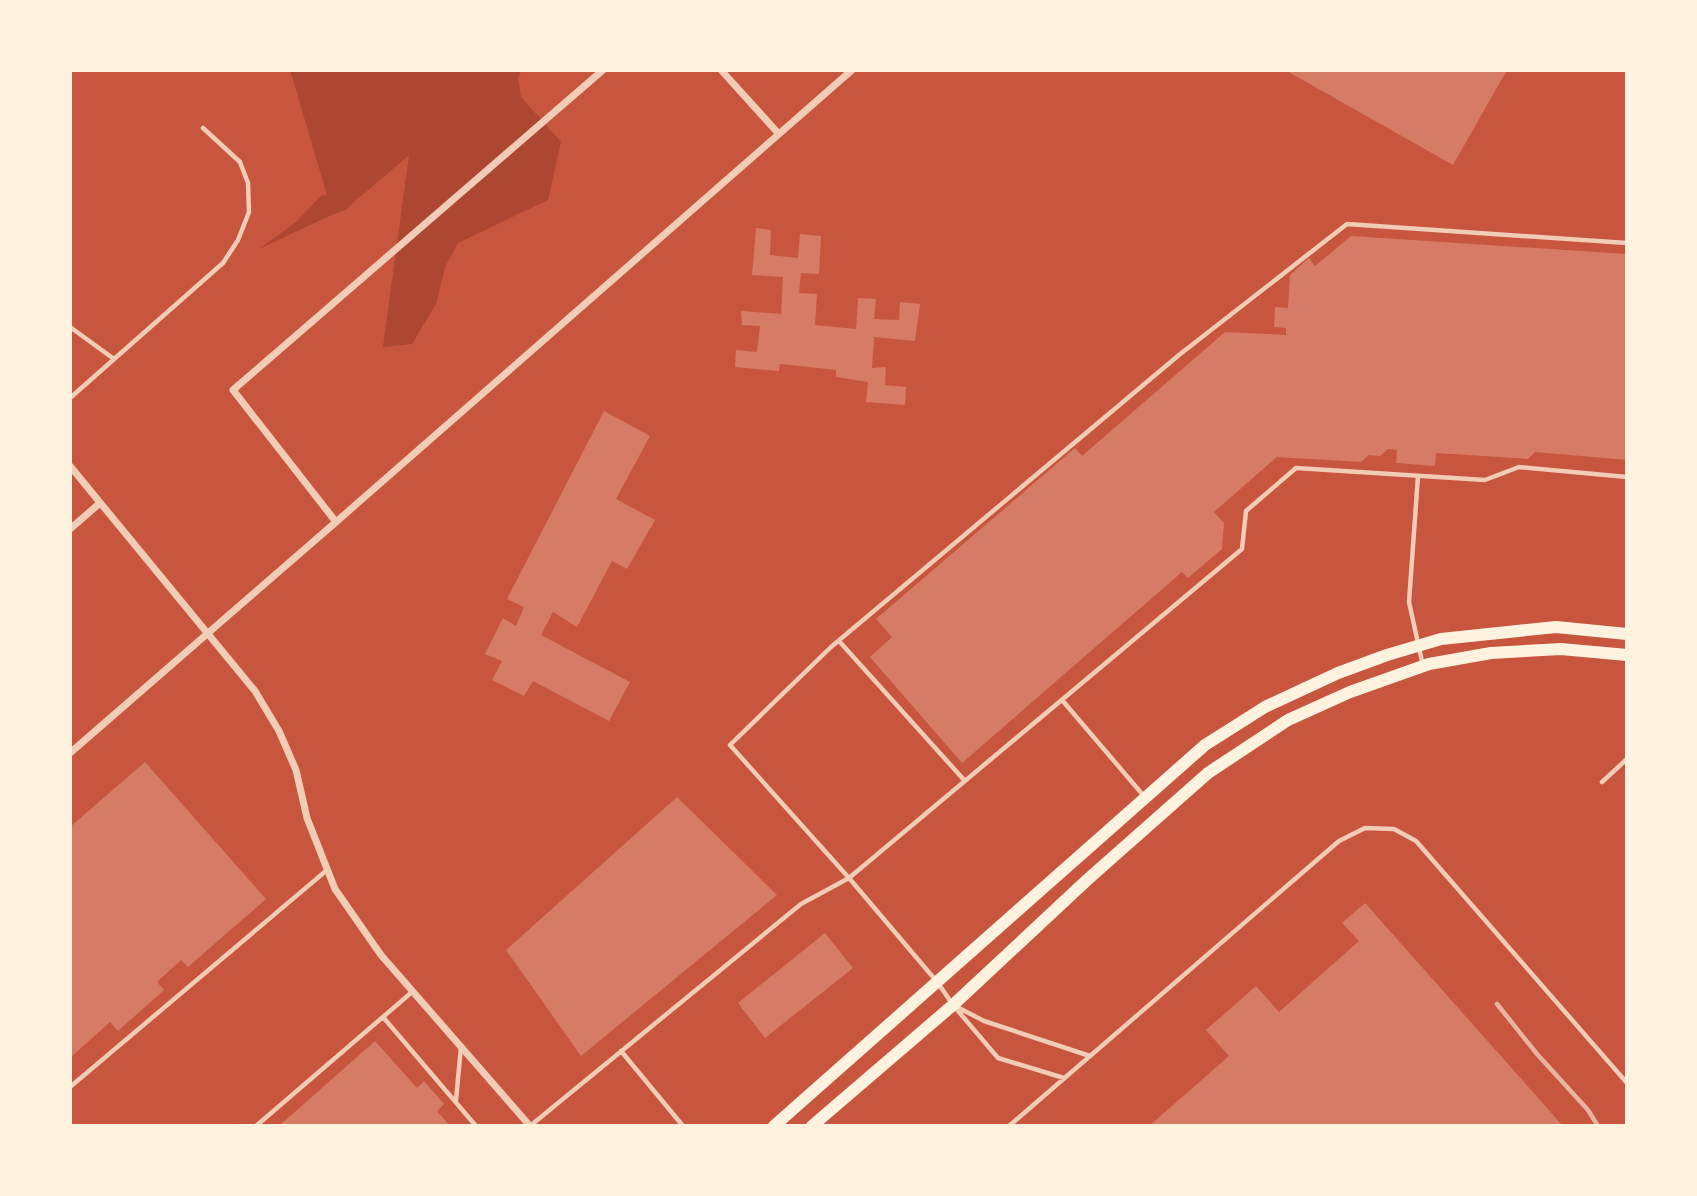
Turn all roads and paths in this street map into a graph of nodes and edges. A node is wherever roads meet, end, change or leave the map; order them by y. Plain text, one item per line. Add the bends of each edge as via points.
1 (603, 70) edge
2 (721, 70) edge
3 (852, 70) edge
4 (203, 128) dead end
5 (778, 134) junction
6 (1627, 243) edge
7 (70, 327) edge
8 (114, 359) junction
9 (70, 398) edge
10 (70, 466) edge
11 (1418, 476) junction
12 (1627, 477) edge
13 (100, 503) junction
14 (336, 522) junction
15 (70, 528) edge
16 (208, 633) junction
17 (1627, 634) edge
18 (839, 641) junction
19 (1418, 646) junction
20 (1627, 655) edge
21 (1423, 667) junction
22 (1062, 700) junction
23 (70, 753) edge
24 (1627, 759) edge
25 (965, 781) junction
26 (1602, 782) dead end
27 (1145, 797) junction
28 (328, 869) junction
29 (849, 878) junction
30 (938, 983) junction
31 (413, 991) junction
32 (953, 1005) junction
33 (383, 1017) junction
34 (461, 1047) junction
35 (621, 1051) junction
36 (1090, 1056) junction
37 (1064, 1078) junction
38 (1627, 1083) edge
39 (70, 1087) edge
40 (455, 1101) junction
41 (257, 1125) edge
42 (476, 1126) edge
43 (530, 1126) edge
44 (683, 1126) edge
45 (774, 1126) edge
46 (812, 1126) edge
47 (1009, 1126) edge

1 - 14 street via 233,390
2 - 5 street
3 - 5 street
4 - 8 lane via 240,162 249,212 223,263
5 - 14 street
6 - 18 lane via 1347,223 1179,355
7 - 8 lane
8 - 9 lane
10 - 13 street
11 - 12 lane via 1485,480 1519,467
11 - 19 lane via 1409,601
11 - 22 lane via 1296,468 1245,512 1242,549
13 - 15 street
13 - 16 street
14 - 16 street
16 - 23 street
16 - 28 street via 255,691 279,731
17 - 19 main road via 1556,627 1441,639
18 - 25 lane
18 - 29 lane via 730,744
19 - 21 lane
19 - 27 main road via 1338,673 1265,707 1205,745
20 - 21 main road via 1561,649 1491,653
21 - 32 main road via 1288,720 1209,773
22 - 25 lane
22 - 27 lane
24 - 26 lane
25 - 29 lane
27 - 30 main road
28 - 31 street via 335,889 381,955
28 - 39 lane
29 - 30 lane
29 - 35 lane via 801,904
30 - 32 lane
30 - 45 main road
31 - 33 lane
31 - 34 street
32 - 36 lane via 984,1021
32 - 37 lane via 998,1058
32 - 46 main road
33 - 40 lane
33 - 41 lane
34 - 40 lane
34 - 43 street
35 - 43 lane
35 - 44 lane
36 - 37 lane
36 - 38 lane via 1339,841 1365,828 1394,829 1416,841
37 - 47 lane
40 - 42 lane

